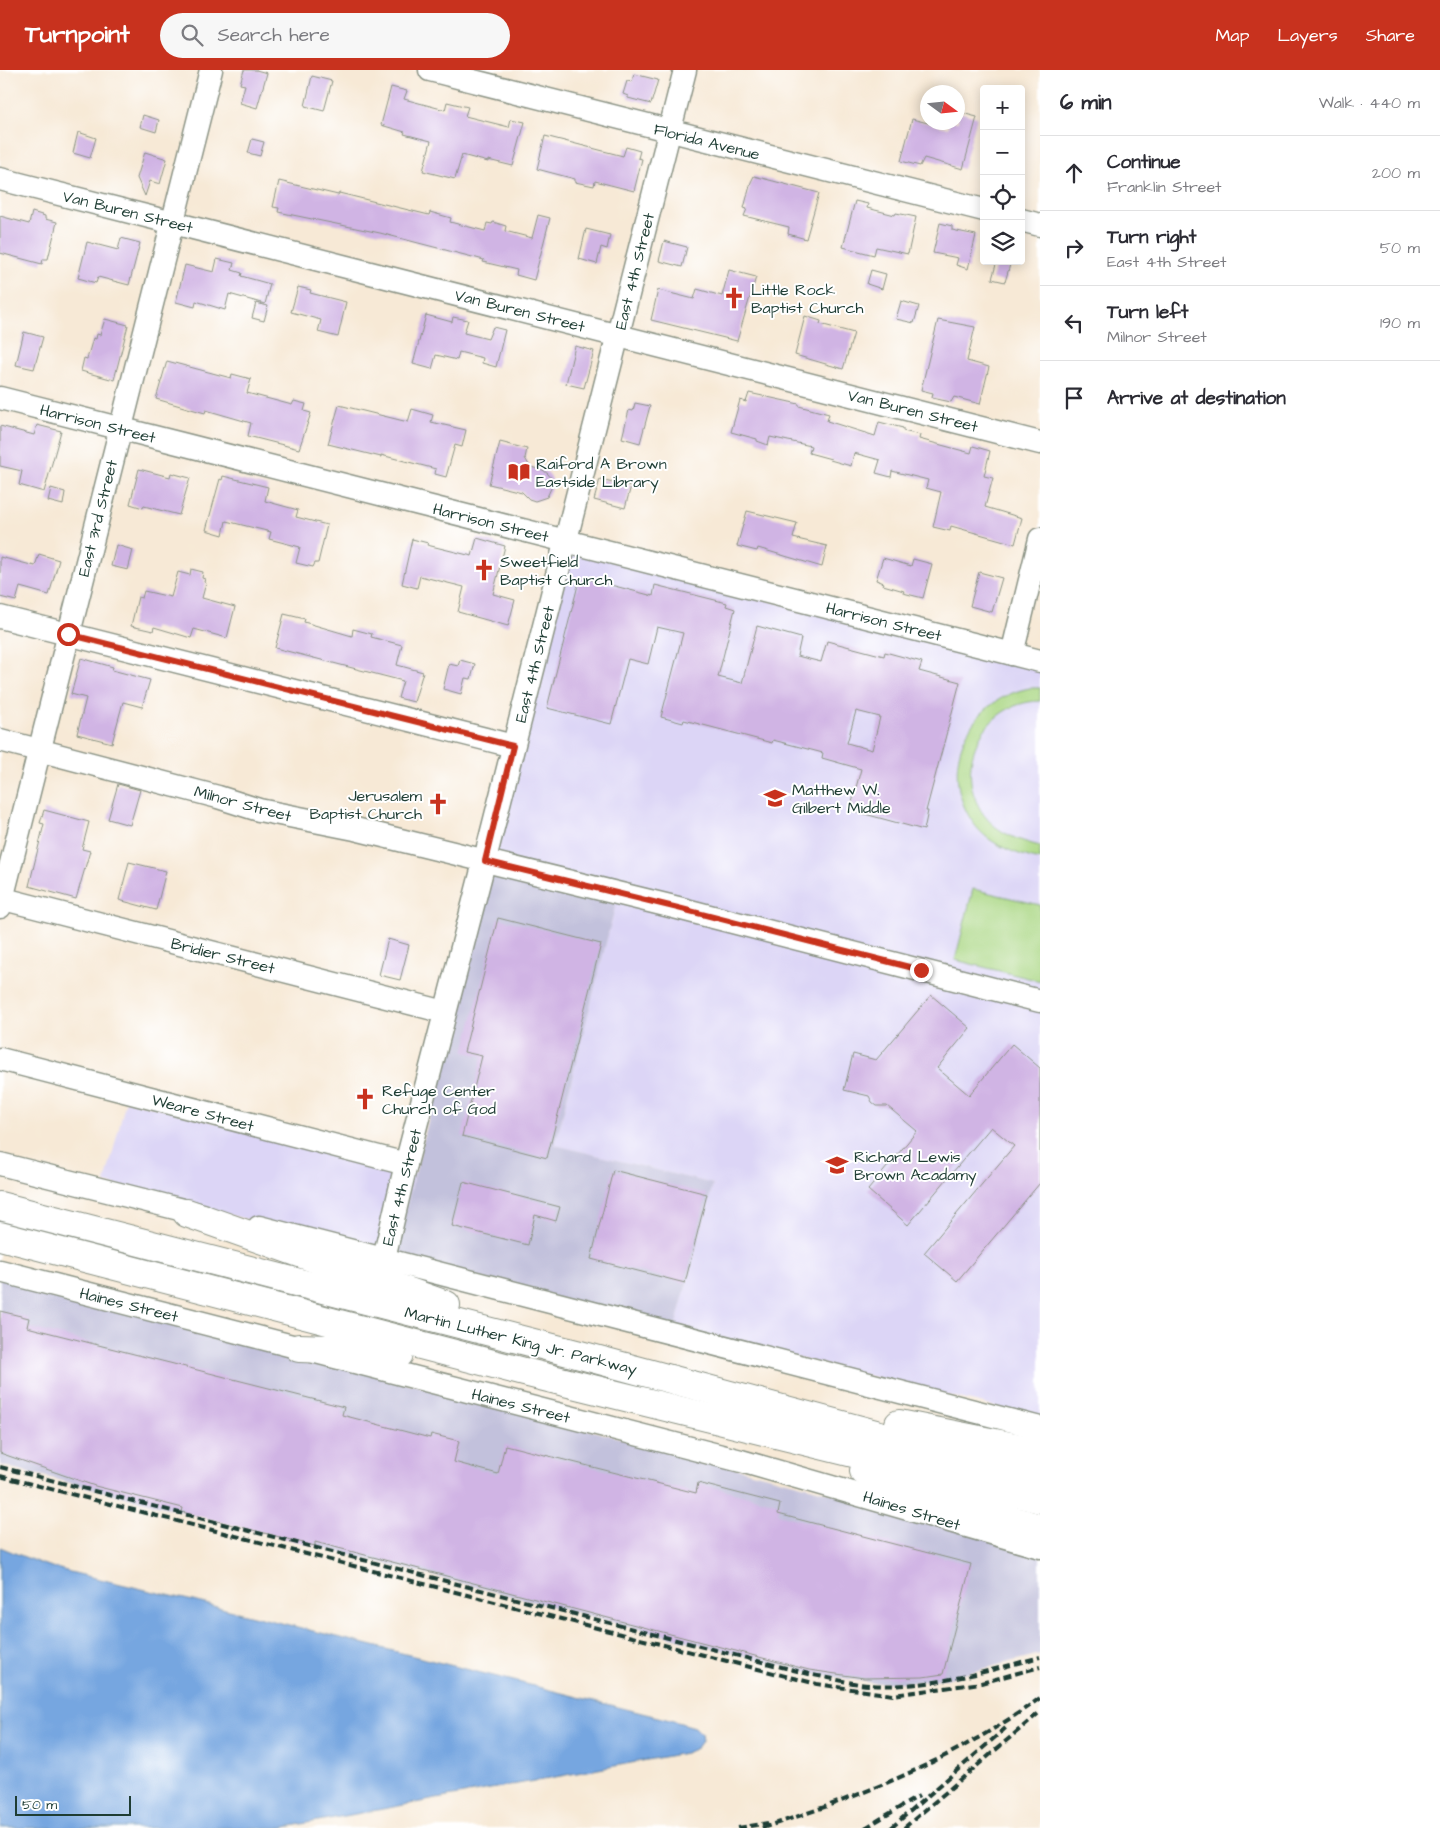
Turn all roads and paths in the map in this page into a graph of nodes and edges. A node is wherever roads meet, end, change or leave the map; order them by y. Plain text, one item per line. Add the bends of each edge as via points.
1 (211, 70) edge
2 (430, 70) edge
3 (685, 70) edge
4 (669, 131) junction
5 (0, 179) edge
6 (980, 209) edge
7 (1025, 221) edge
8 (171, 222) junction
9 (1040, 225) edge
10 (618, 334) junction
11 (0, 398) edge
12 (120, 429) junction
13 (1040, 443) edge
14 (1040, 539) edge
15 (565, 541) junction
16 (0, 617) edge
17 (68, 634) junction
18 (1012, 654) junction
19 (1040, 661) edge
20 (0, 740) edge
21 (513, 746) junction
22 (39, 751) junction
23 (485, 861) junction
24 (1, 901) edge
25 (1040, 1001) edge
26 (445, 1012) junction
27 (0, 1059) edge
28 (0, 1164) edge
29 (406, 1164) junction
30 (0, 1206) edge
31 (187, 1213) junction
32 (0, 1236) edge
33 (384, 1258) junction
34 (0, 1271) edge
35 (298, 1348) junction
36 (588, 1357) junction
37 (532, 1374) junction
38 (667, 1378) junction
39 (1040, 1428) edge
40 (794, 1439) junction
41 (1040, 1452) edge
42 (1040, 1478) edge
43 (1040, 1499) edge
44 (1040, 1528) edge
45 (1040, 1547) edge

1 - 8 street, East 3rd Street
2 - 4 street, Florida Avenue
3 - 4 street, East 4th Street
4 - 6 street, Florida Avenue
4 - 10 street, East 4th Street
5 - 8 street, Van Buren Street
7 - 9 street
8 - 10 street, Van Buren Street
8 - 12 street, East 3rd Street
10 - 13 street, Van Buren Street
10 - 15 street, East 4th Street
11 - 12 street, Harrison Street
12 - 15 street, Harrison Street
12 - 17 street, East 3rd Street
14 - 18 street
15 - 18 street, Harrison Street
15 - 21 street, East 4th Street
16 - 17 street
17 - 21 street
17 - 22 street, East 3rd Street
18 - 19 street, Harrison Street
20 - 22 street, Milnor Street
21 - 23 street, East 4th Street
22 - 23 street, Milnor Street via 259,810 355,829
22 - 24 street, East 3rd Street
23 - 25 street, Milnor Street
23 - 26 street, East 4th Street
24 - 26 street, Bridier Street
26 - 29 street, East 4th Street
27 - 29 street, Weare Street
28 - 31 street
29 - 33 street, East 4th Street
30 - 36 highway, Martin Luther King Jr. Parkway
31 - 33 street
31 - 36 highway
32 - 37 highway, Martin Luther King Jr. Parkway
33 - 39 street
34 - 35 street, Haines Street
35 - 37 highway via 359,1350
35 - 45 street, Haines Street via 741,1462
36 - 38 highway, Martin Luther King Jr. Parkway
37 - 40 highway, Martin Luther King Jr. Parkway
38 - 41 highway
38 - 42 highway, Martin Luther King Jr. Parkway
40 - 43 highway, Martin Luther King Jr. Parkway
40 - 44 highway via 850,1466

